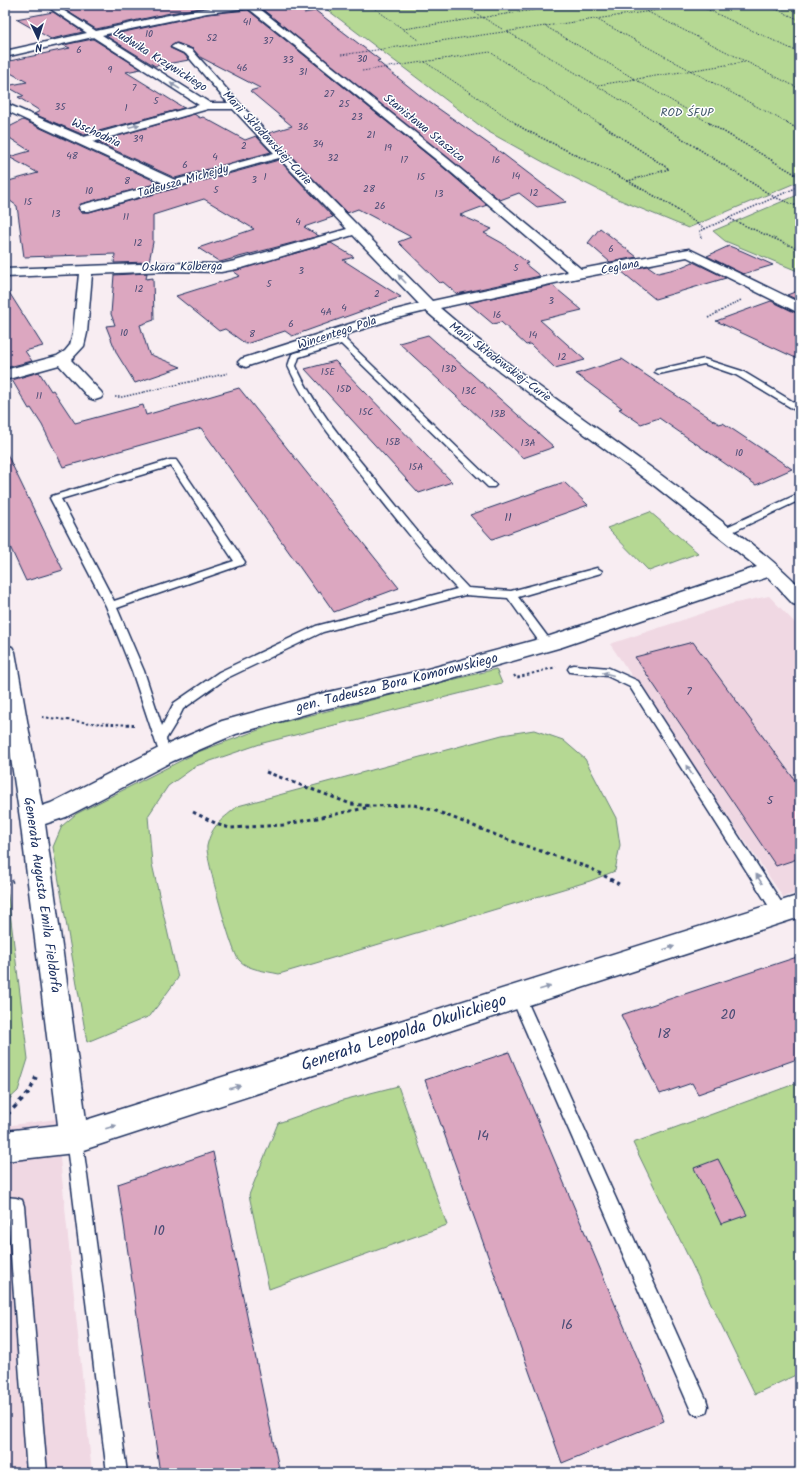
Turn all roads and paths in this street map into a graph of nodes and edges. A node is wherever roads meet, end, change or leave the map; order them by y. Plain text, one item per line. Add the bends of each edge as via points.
1 (49, 5) edge
2 (197, 5) edge
3 (249, 5) edge
4 (370, 5) edge
5 (462, 5) edge
6 (568, 5) edge
7 (694, 5) edge
8 (698, 5) edge
9 (767, 5) edge
10 (207, 10) junction
11 (647, 12) junction
12 (483, 18) junction
13 (595, 19) junction
14 (800, 20) edge
15 (544, 26) junction
16 (403, 29) junction
17 (502, 29) dead end
18 (508, 31) junction
19 (94, 35) junction
20 (418, 40) dead end
21 (11, 45) dead end
22 (176, 47) dead end
23 (21, 50) junction
24 (800, 53) edge
25 (5, 54) edge
26 (316, 58) junction
27 (425, 62) junction
28 (746, 62) junction
29 (689, 71) junction
30 (337, 75) junction
31 (635, 79) junction
32 (597, 85) junction
33 (800, 89) edge
34 (5, 106) edge
35 (208, 106) junction
36 (236, 106) junction
37 (800, 130) edge
38 (83, 141) junction
39 (281, 154) junction
40 (800, 177) edge
41 (628, 181) junction
42 (175, 184) junction
43 (800, 186) edge
44 (774, 197) junction
45 (800, 207) edge
46 (85, 208) dead end
47 (727, 218) junction
48 (705, 229) junction
49 (355, 230) junction
50 (800, 250) edge
51 (689, 254) junction
52 (86, 270) junction
53 (5, 272) edge
54 (578, 274) junction
55 (760, 289) junction
56 (429, 306) junction
57 (800, 308) edge
58 (708, 318) dead end
59 (343, 336) junction
60 (62, 359) junction
61 (246, 362) dead end
62 (235, 371) dead end
63 (660, 372) dead end
64 (5, 375) edge
65 (95, 394) joint
66 (800, 410) edge
67 (491, 486) dead end
68 (800, 496) edge
69 (724, 532) junction
70 (771, 569) junction
71 (597, 571) dead end
72 (465, 591) junction
73 (511, 595) junction
74 (800, 599) edge
75 (111, 606) junction
76 (547, 644) junction
77 (5, 652) edge
78 (574, 669) dead end
79 (37, 717) dead end
80 (154, 722) junction
81 (162, 746) junction
82 (266, 772) dead end
83 (372, 806) junction
84 (193, 812) dead end
85 (32, 818) junction
86 (619, 884) dead end
87 (790, 909) edge
88 (518, 997) junction
89 (74, 1138) junction
90 (5, 1146) edge
91 (5, 1206) edge
92 (699, 1406) dead end
93 (37, 1473) edge
94 (117, 1473) edge

1 - 19 street, Ludwika Krzywickiego
2 - 10 street
3 - 10 street
3 - 26 street, Stanisława Staszica
4 - 16 path
5 - 12 path
6 - 12 path
7 - 11 path
8 - 24 path
9 - 14 path
10 - 19 street
11 - 13 path
11 - 28 path
12 - 16 path
12 - 17 path
13 - 15 path
13 - 29 path
15 - 18 path
15 - 31 path
16 - 20 path
18 - 26 path
18 - 32 path
19 - 23 street
35 -> 19 street, Ludwika Krzywickiego
21 - 23 street
22 - 36 street, Marii Skłodowskiej-Curie via 188,52
23 - 25 street
26 - 30 street, Stanisława Staszica
27 - 30 path
27 - 41 path via 524,129
27 - 41 path via 490,52 669,169
28 - 29 path
28 - 33 path
29 - 31 path
29 - 37 path
30 - 54 street, Stanisława Staszica
31 - 32 path
31 - 40 path
32 - 44 path
34 - 38 street, Wschodnia
35 - 36 street, Ludwika Krzywickiego
38 -> 35 street
36 - 39 street, Marii Skłodowskiej-Curie
38 - 42 street, Wschodnia
39 - 42 street, Tadeusza Michejdy
39 - 49 street, Marii Skłodowskiej-Curie
41 - 48 path via 667,202
42 - 46 street, Tadeusza Michejdy
43 - 44 path
44 - 45 path
44 - 47 path
47 - 48 path
47 - 50 path
48 - 51 path via 700,231 702,244
49 - 52 street, Oskara Kolberga via 221,268
56 -> 49 street, Marii Skłodowskiej-Curie
51 - 54 street, Ceglana
51 - 55 street
52 - 53 street, Oskara Kolberga
52 - 60 street via 77,346
54 - 56 street, Ceglana
55 - 57 street
55 - 58 path
56 - 59 street, Wincentego Pola via 392,315
56 - 69 street, Marii Skłodowskiej-Curie via 475,346 662,483
59 - 61 street, Wincentego Pola
59 - 67 lane
59 - 72 lane via 295,356 292,366 301,386 326,425 436,561
60 - 64 street
60 - 65 street
62 - 65 path via 122,397
63 - 66 lane via 704,361 739,373
68 - 69 lane
69 - 70 street, Marii Skłodowskiej-Curie
70 - 74 street, Marii Skłodowskiej-Curie
70 - 76 street, gen. Tadeusza Bora Komorowskiego
71 - 73 lane
72 - 73 lane
72 - 81 lane via 320,629 230,672 178,706
73 - 76 lane
75 - 75 lane via 54,498 173,462 240,562
75 - 80 lane via 138,671
76 - 81 street, gen. Tadeusza Bora Komorowskiego via 424,678 320,702
77 - 85 street, Generała Augusta Emila Fieldorfa
87 -> 78 lane via 634,684 609,672
79 - 80 path via 125,725
80 - 81 lane
81 - 85 street, gen. Tadeusza Bora Komorowskiego via 58,810
82 - 83 path via 350,804
83 - 84 path via 283,825 230,828 218,825
83 - 86 path via 414,805 436,811 590,868
85 - 89 street, Generała Augusta Emila Fieldorfa
88 -> 87 street, Generała Leopolda Okulickiego
89 -> 88 street, Generała Leopolda Okulickiego
88 - 92 lane
89 - 90 street, Generała Leopolda Okulickiego
89 - 94 lane
91 - 93 lane via 16,1206

